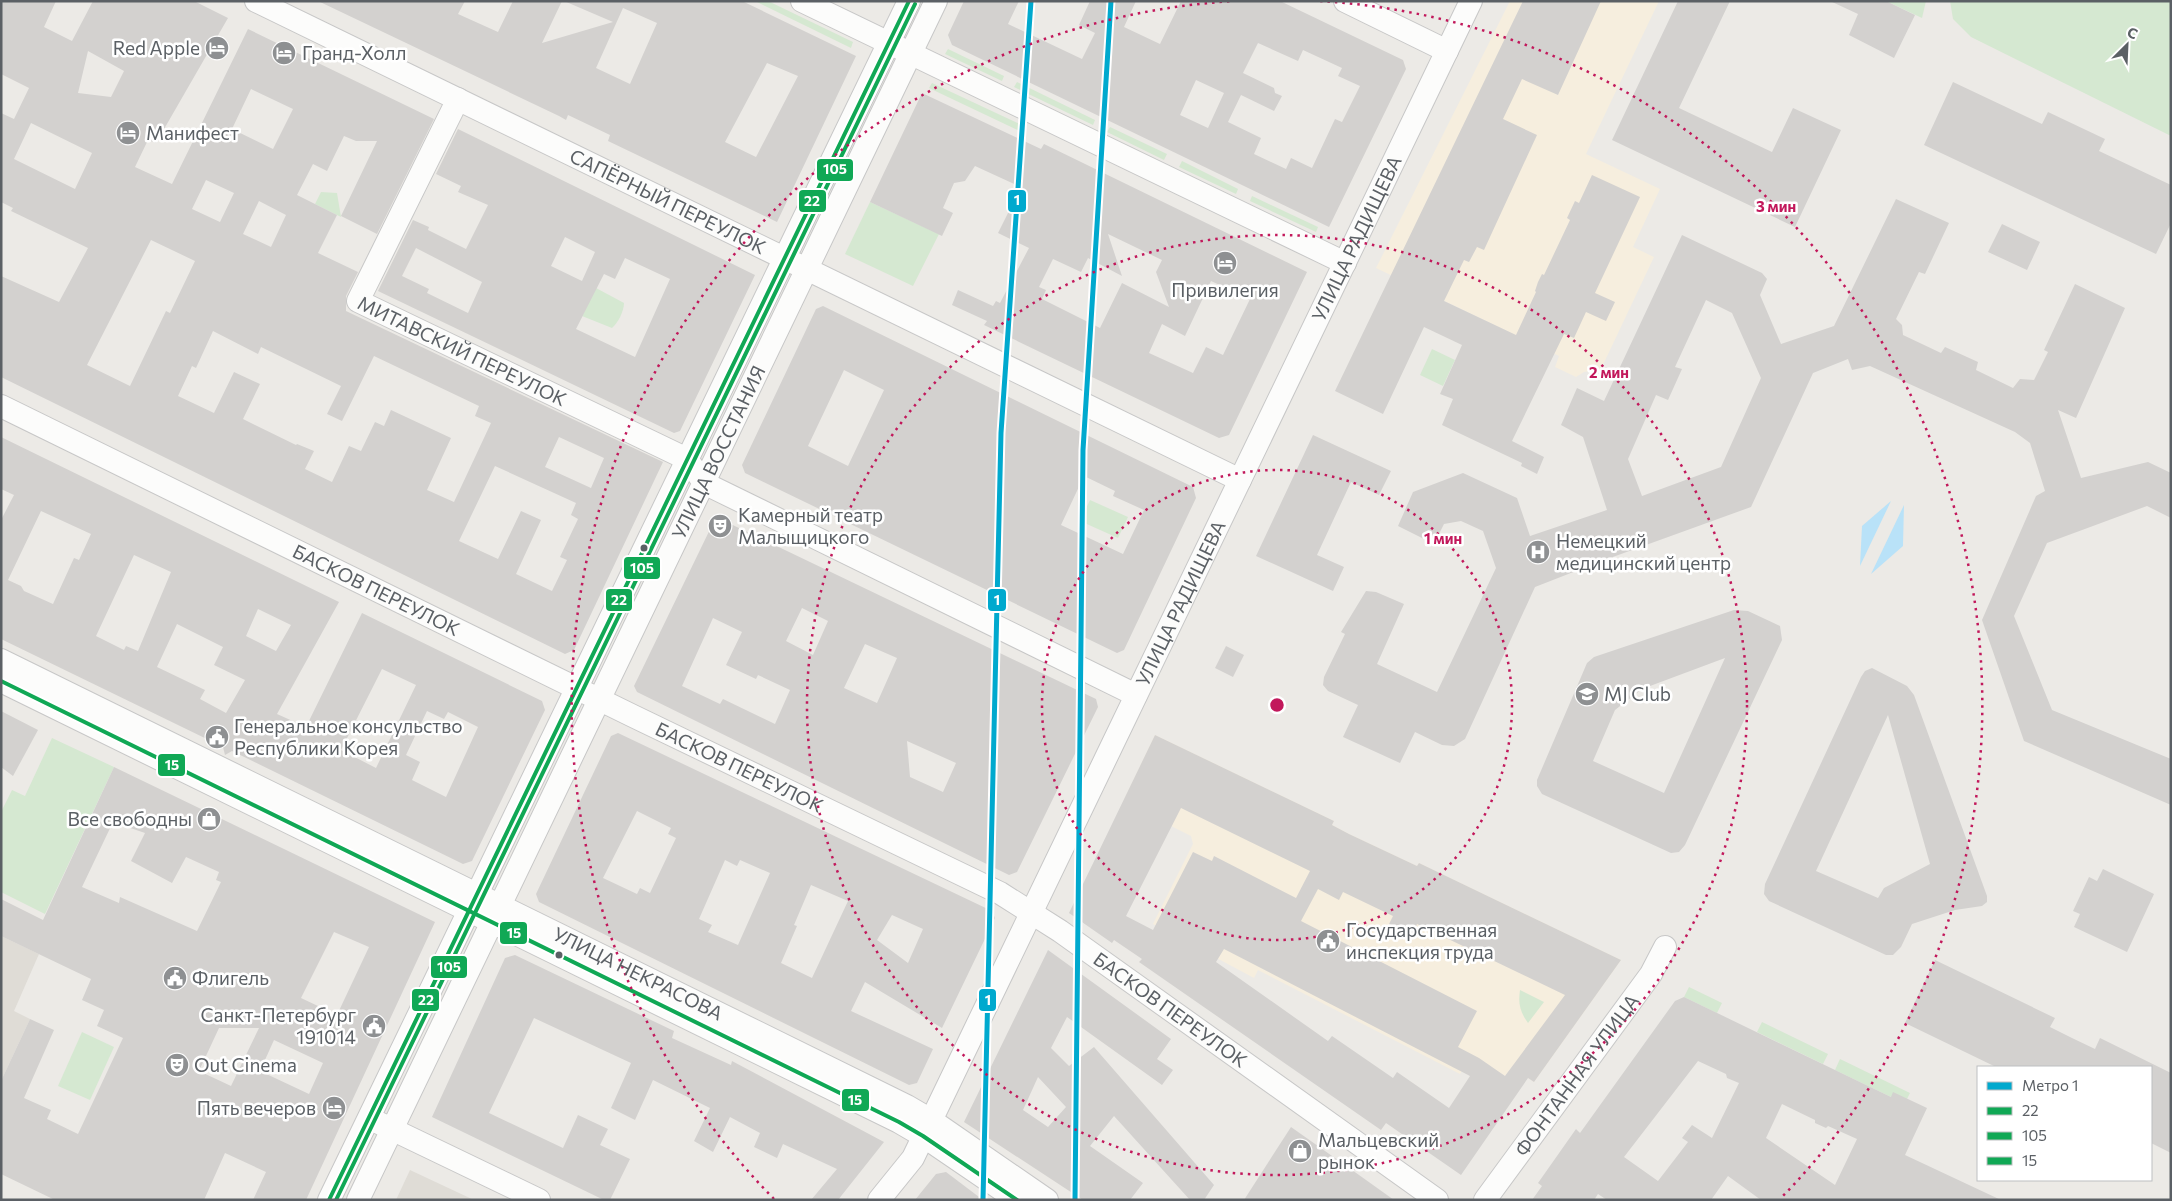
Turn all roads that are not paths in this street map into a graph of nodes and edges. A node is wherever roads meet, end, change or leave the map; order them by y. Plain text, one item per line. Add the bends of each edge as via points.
1 (256, 1) edge
2 (802, 1) edge
3 (909, 1) edge
4 (936, 1) edge
5 (1345, 1) edge
6 (1471, 1) edge
7 (889, 43) junction
8 (1447, 51) junction
9 (911, 54) junction
10 (458, 100) junction
11 (784, 259) junction
12 (1345, 263) junction
13 (807, 270) junction
14 (1, 406) edge
15 (688, 459) junction
16 (1240, 480) junction
17 (704, 483) junction
18 (1, 660) edge
19 (1, 681) edge
20 (576, 688) junction
21 (1136, 695) junction
22 (600, 700) junction
23 (474, 902) junction
24 (1031, 912) junction
25 (497, 914) junction
26 (1665, 947) dead end
27 (369, 1118) junction
28 (927, 1128) junction
29 (392, 1130) junction
30 (329, 1200) edge
31 (358, 1200) edge
32 (539, 1200) edge
33 (880, 1200) edge
34 (1017, 1200) edge
35 (1047, 1200) edge
36 (1437, 1200) edge
37 (1485, 1200) edge

1 - 10 street, САПЁРНЫЙ ПЕРЕУЛОК
2 - 7 street
3 - 7 street, УЛИЦА ВОССТАНИЯ
4 - 9 street, УЛИЦА ВОССТАНИЯ
5 - 8 street
6 - 8 street, УЛИЦА РАДИЩЕВА
7 - 9 street
7 - 11 street, УЛИЦА ВОССТАНИЯ
8 - 12 street, УЛИЦА РАДИЩЕВА
9 - 12 street
9 - 13 street, УЛИЦА ВОССТАНИЯ
10 - 11 street, САПЁРНЫЙ ПЕРЕУЛОК
10 - 15 street, МИТАВСКИЙ ПЕРЕУЛОК via 358,301
11 - 13 street, САПЁРНЫЙ ПЕРЕУЛОК
11 - 15 street, УЛИЦА ВОССТАНИЯ
12 - 16 street, УЛИЦА РАДИЩЕВА
13 - 16 street, САПЁРНЫЙ ПЕРЕУЛОК
13 - 17 street, УЛИЦА ВОССТАНИЯ
14 - 20 street, БАСКОВ ПЕРЕУЛОК
15 - 17 street
15 - 20 street, УЛИЦА ВОССТАНИЯ
16 - 21 street, УЛИЦА РАДИЩЕВА
17 - 21 street
17 - 22 street, УЛИЦА ВОССТАНИЯ
18 - 23 street, УЛИЦА НЕКРАСОВА
19 - 23 street, УЛИЦА НЕКРАСОВА
20 - 22 street, БАСКОВ ПЕРЕУЛОК
20 - 23 street, УЛИЦА ВОССТАНИЯ
21 - 24 street, УЛИЦА РАДИЩЕВА
22 - 24 street, БАСКОВ ПЕРЕУЛОК via 1000,893
22 - 25 street, УЛИЦА ВОССТАНИЯ
23 - 25 street, УЛИЦА НЕКРАСОВА
23 - 27 street, УЛИЦА ВОССТАНИЯ
24 - 28 street, УЛИЦА РАДИЩЕВА
24 - 36 street, БАСКОВ ПЕРЕУЛОК
25 - 28 street, УЛИЦА НЕКРАСОВА
25 - 29 street, УЛИЦА ВОССТАНИЯ
26 - 37 street, ФОНТАННАЯ УЛИЦА via 1651,974
27 - 29 street
27 - 30 street, УЛИЦА ВОССТАНИЯ
28 - 33 street, УЛИЦА РАДИЩЕВА via 913,1158
28 - 34 street, УЛИЦА НЕКРАСОВА
28 - 35 street, УЛИЦА НЕКРАСОВА
29 - 31 street, УЛИЦА ВОССТАНИЯ
29 - 32 street

